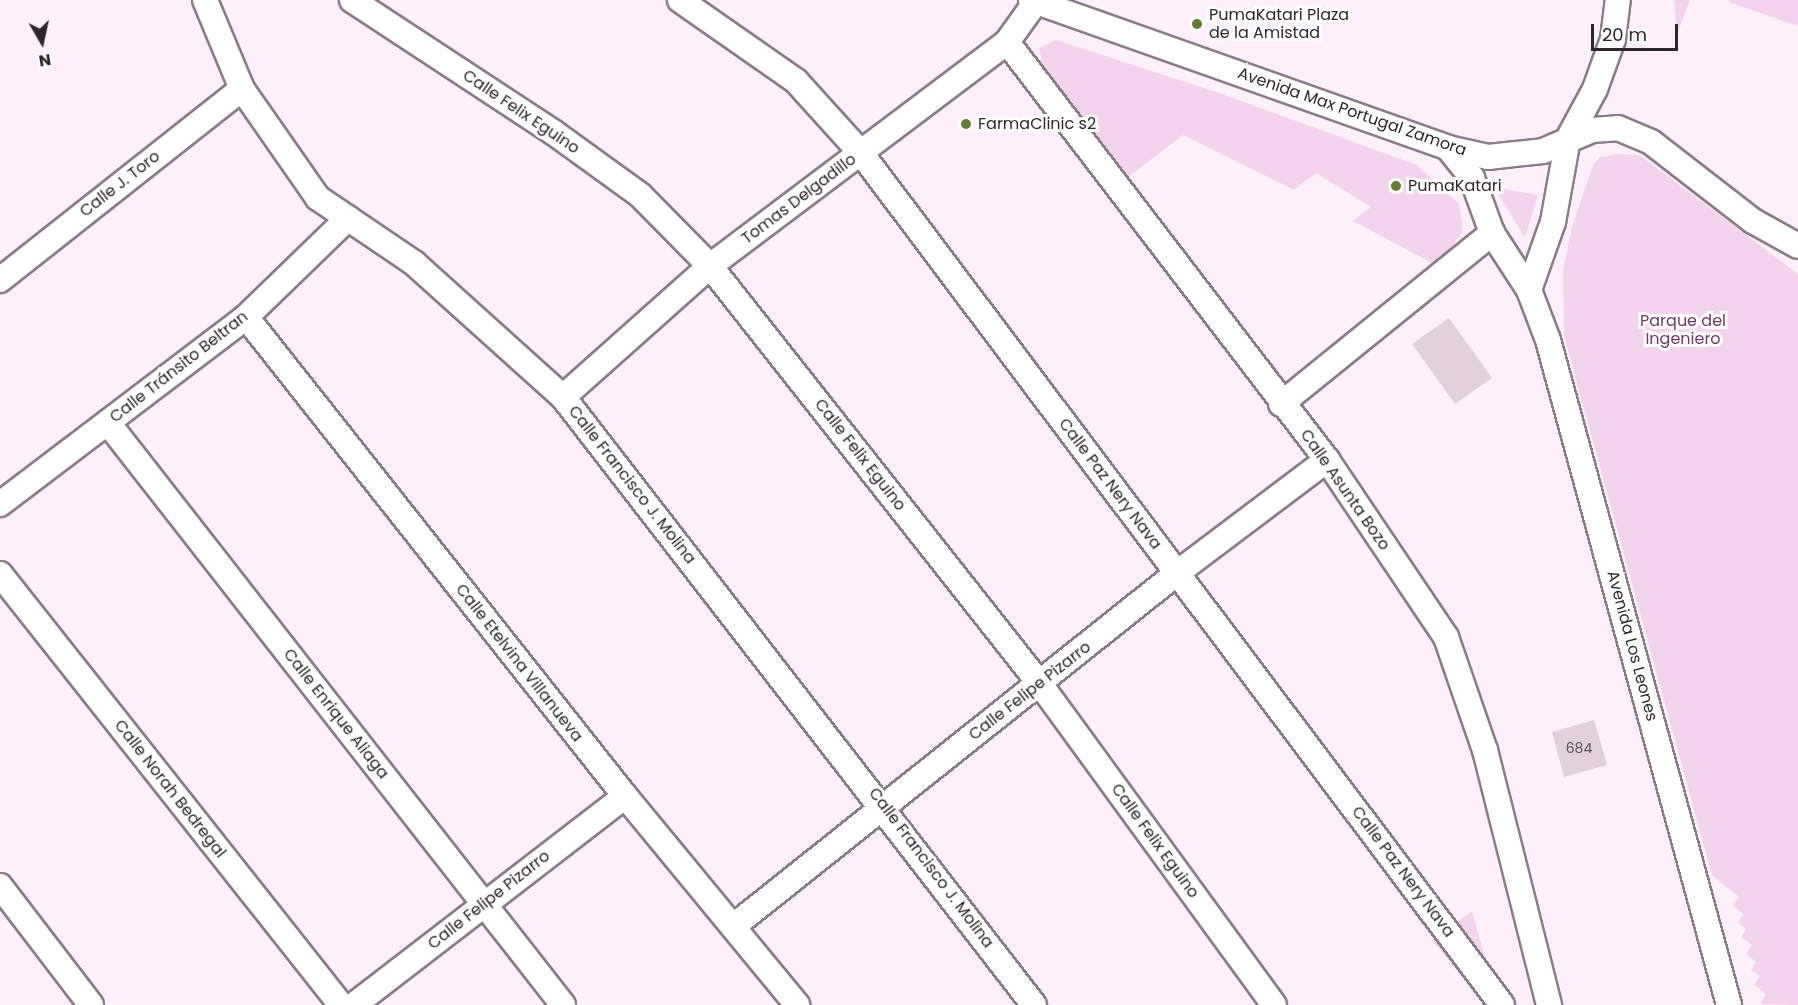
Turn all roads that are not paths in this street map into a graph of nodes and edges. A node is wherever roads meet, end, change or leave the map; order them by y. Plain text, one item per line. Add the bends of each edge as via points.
1 (205, 0) edge
2 (352, 0) edge
3 (680, 0) edge
4 (1618, 0) edge
5 (1033, 2) edge
6 (1006, 42) junction
7 (242, 89) junction
8 (1568, 139) junction
9 (1448, 148) junction
10 (861, 153) junction
11 (348, 218) junction
12 (1492, 233) junction
13 (1798, 246) edge
14 (710, 266) junction
15 (0, 280) edge
16 (1529, 290) junction
17 (246, 317) junction
18 (563, 397) junction
19 (1281, 404) junction
20 (108, 423) junction
21 (1327, 460) junction
22 (0, 504) edge
23 (1177, 573) junction
24 (0, 574) edge
25 (1040, 684) junction
26 (625, 796) junction
27 (883, 806) junction
28 (0, 886) edge
29 (484, 904) junction
30 (735, 925) junction
31 (91, 1005) edge
32 (341, 1005) edge
33 (354, 1005) edge
34 (563, 1005) edge
35 (797, 1005) edge
36 (1034, 1005) edge
37 (1274, 1005) edge
38 (1502, 1005) edge
39 (1549, 1005) edge
40 (1729, 1005) edge

1 - 7 street, Calle Francisco J. Molina
2 - 14 street, Calle Felix Eguino via 553,132 640,195
3 - 10 street, Calle Paz Nery Nava via 796,81
4 - 8 street via 1613,39 1595,89
5 - 6 street, Tomas Delgadillo
5 - 9 street, Avenida Max Portugal Zamora
6 - 10 street, Tomas Delgadillo
6 - 19 street, Calle Asunta Bozo
7 - 11 street, Calle Francisco J. Molina via 318,198
7 - 15 street, Calle J. Toro
8 - 9 street, Avenida Max Portugal Zamora via 1543,151 1518,156 1488,157
8 - 13 street, Avenida Max Portugal Zamora via 1592,130 1618,128 1638,135 1753,221
8 - 16 street via 1553,222
9 - 12 street, Avenida Los Leones via 1472,178
10 - 14 street, Tomas Delgadillo
10 - 23 street, Calle Paz Nery Nava
11 - 17 street, Calle Tránsito Beltran
11 - 18 street, Calle Francisco J. Molina via 414,263
12 - 16 street, Avenida Los Leones
12 - 19 street
14 - 18 street, Tomas Delgadillo
14 - 25 street, Calle Felix Eguino
16 - 40 street, Avenida Los Leones via 1551,351
17 - 20 street, Calle Tránsito Beltran
17 - 26 street, Calle Etelvina Villanueva
18 - 27 street, Calle Francisco J. Molina
19 - 21 street, Calle Asunta Bozo
20 - 22 street, Calle Tránsito Beltran
20 - 29 street, Calle Enrique Aliaga
21 - 23 street, Calle Felipe Pizarro
21 - 39 street, Calle Asunta Bozo via 1446,637 1485,750
23 - 25 street, Calle Felipe Pizarro
23 - 38 street, Calle Paz Nery Nava
24 - 32 street, Calle Norah Bedregal
25 - 27 street, Calle Felipe Pizarro
25 - 37 street, Calle Felix Eguino
26 - 29 street, Calle Felipe Pizarro
26 - 30 street, Calle Etelvina Villanueva
27 - 30 street, Calle Felipe Pizarro
27 - 36 street, Calle Francisco J. Molina
28 - 31 street
29 - 33 street, Calle Felipe Pizarro
29 - 34 street, Calle Enrique Aliaga
30 - 35 street, Calle Etelvina Villanueva

